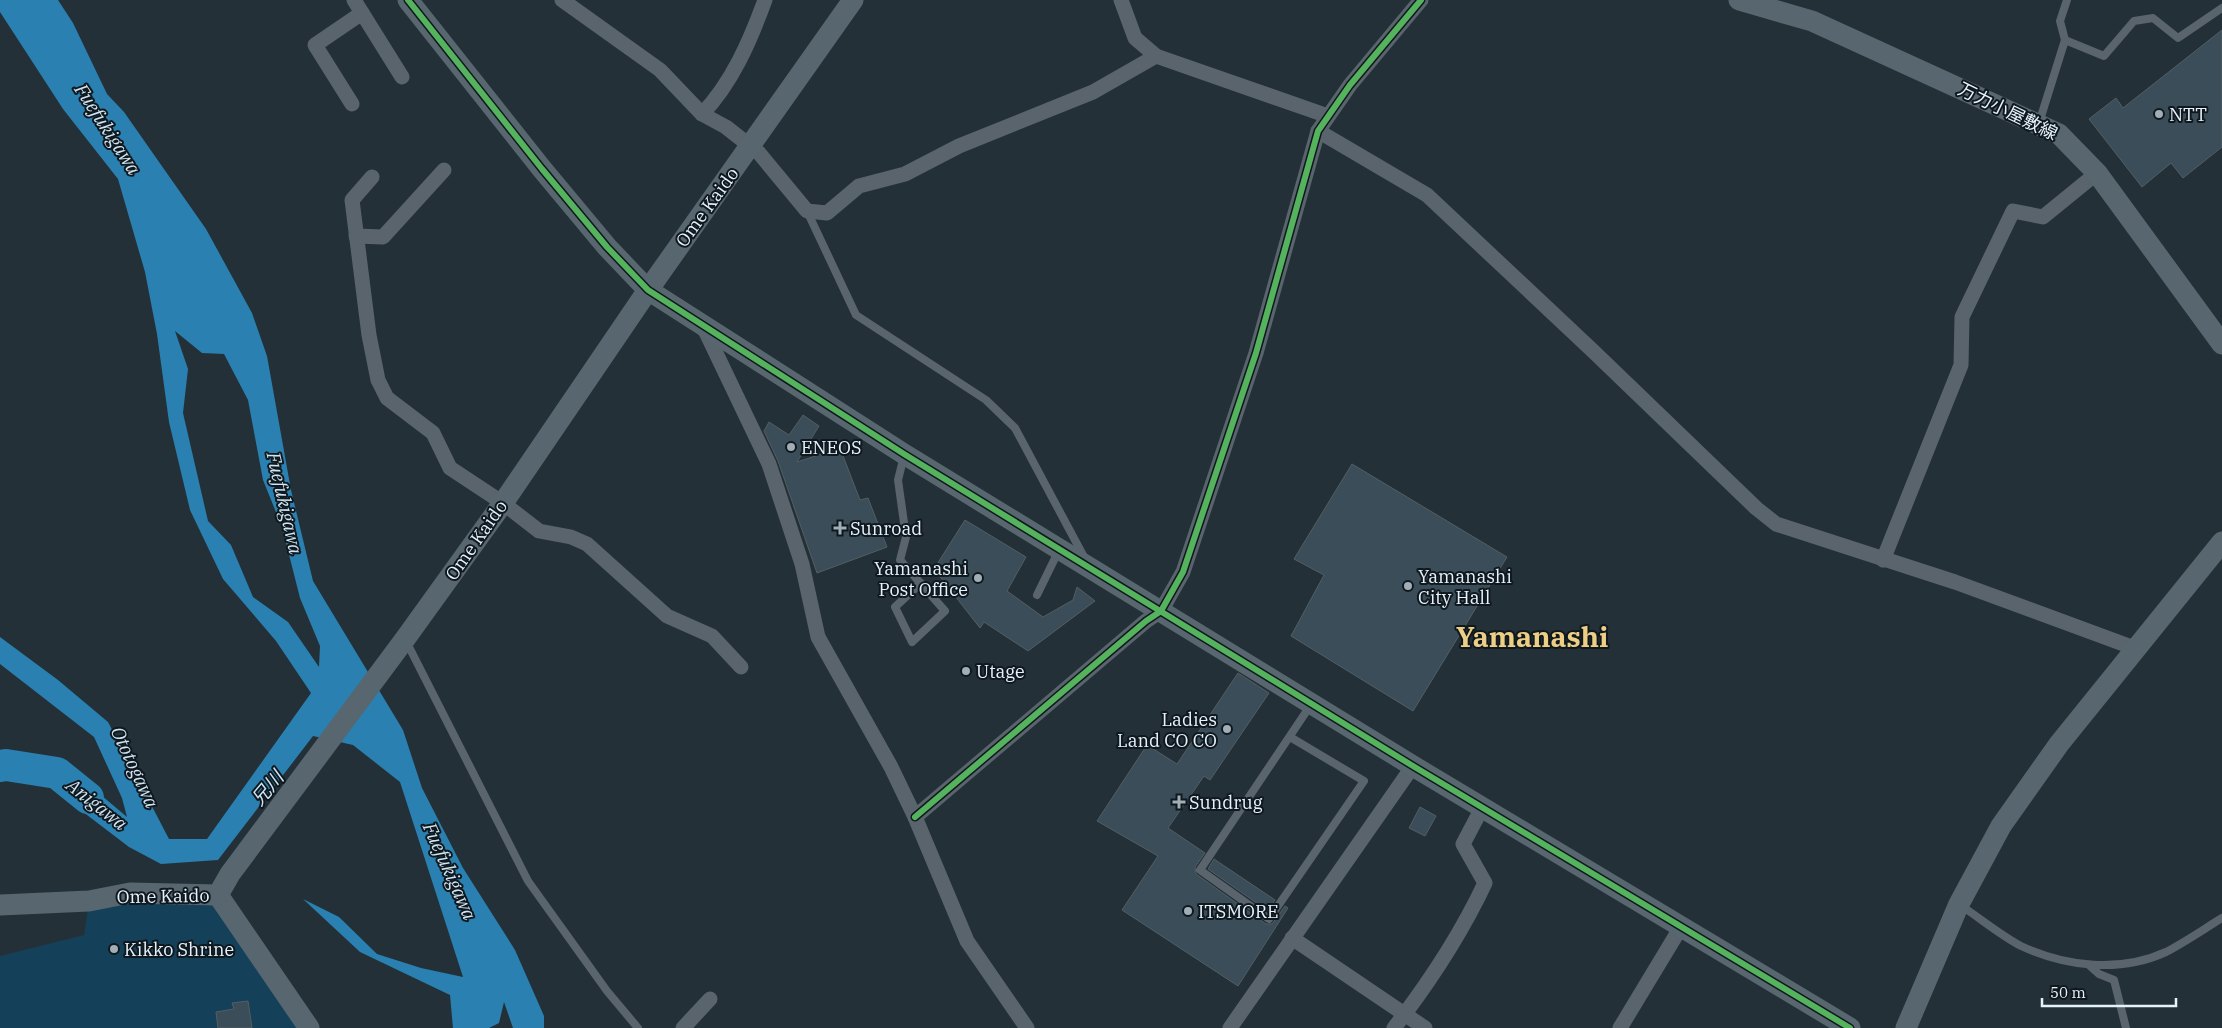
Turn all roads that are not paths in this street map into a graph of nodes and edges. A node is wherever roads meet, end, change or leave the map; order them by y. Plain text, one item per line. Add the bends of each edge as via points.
1 (408, 0) edge
2 (562, 0) edge
3 (765, 0) edge
4 (853, 0) edge
5 (1120, 0) edge
6 (1420, 0) edge
7 (1739, 0) edge
8 (2067, 0) edge
9 (358, 6) edge
10 (2222, 8) edge
11 (2065, 40) junction
12 (1156, 56) junction
13 (402, 77) dead end
14 (352, 104) dead end
15 (702, 114) junction
16 (1328, 116) junction
17 (2039, 123) junction
18 (1318, 131) junction
19 (751, 146) junction
20 (444, 170) dead end
21 (2097, 173) junction
22 (372, 177) dead end
23 (807, 211) junction
24 (356, 236) junction
25 (648, 290) junction
26 (703, 326) junction
27 (2222, 344) edge
28 (904, 454) junction
29 (503, 503) junction
30 (2222, 542) edge
31 (1060, 549) junction
32 (1883, 560) junction
33 (1088, 566) junction
34 (921, 583) junction
35 (1038, 595) dead end
36 (1161, 611) junction
37 (401, 645) junction
38 (2138, 649) junction
39 (741, 667) dead end
40 (1311, 704) junction
41 (1290, 737) junction
42 (1414, 766) junction
43 (1482, 808) junction
44 (915, 817) junction
45 (218, 895) junction
46 (1959, 904) junction
47 (0, 905) edge
48 (2222, 918) edge
49 (1681, 927) junction
50 (1292, 938) junction
51 (2089, 965) junction
52 (710, 998) dead end
53 (1405, 1014) junction
54 (309, 1028) edge
55 (638, 1028) edge
56 (683, 1028) edge
57 (1027, 1028) edge
58 (1230, 1028) edge
59 (1394, 1028) edge
60 (1425, 1028) edge
61 (1620, 1028) edge
62 (1850, 1028) edge
63 (1906, 1028) edge
64 (2126, 1028) edge

1 - 25 street via 548,176
2 - 15 street via 660,70
3 - 15 street via 751,38 719,97
4 - 19 street, Ome Kaido
5 - 12 street via 1135,38
6 - 16 street
7 - 17 street, 万力小屋敷線 via 1812,21
8 - 11 lane via 2060,21
9 - 13 street
9 - 14 street via 315,45
10 - 11 lane via 2178,38 2153,18 2134,21 2104,56
11 - 17 lane
12 - 16 street
12 - 23 street via 1092,92 959,146 905,174 858,186 827,213
15 - 19 street
16 - 18 street
17 - 21 street, 万力小屋敷線 via 2059,134
18 - 32 street via 1427,195 1776,524
18 - 36 street via 1256,353 1183,572
19 - 23 street
19 - 25 street, Ome Kaido
20 - 24 street via 383,237
21 - 27 street, 万力小屋敷線
21 - 32 street via 2043,217 2013,211 1962,317 1961,365
22 - 24 street via 352,200
23 - 33 lane via 856,315 986,400 1015,428
24 - 29 street via 378,380 387,398 433,433 450,468
25 - 26 street
25 - 29 street, Ome Kaido
26 - 28 street
26 - 44 street via 769,464 802,564 818,637 891,767
28 - 31 street
28 - 34 lane via 898,480 906,537 900,560
29 - 37 street, Ome Kaido
29 - 39 street via 539,531 571,537 587,544 667,616 712,636
30 - 38 street
31 - 33 street
31 - 35 lane
32 - 38 street via 1955,582
33 - 36 street
34 - 34 lane via 945,611 912,642 895,607
36 - 40 street
36 - 44 street
37 - 45 street, Ome Kaido via 230,874
37 - 55 lane via 528,881 607,991
38 - 46 street via 2058,744 2001,826
40 - 41 lane
40 - 42 street
41 - 41 lane via 1364,781 1269,919 1200,870
42 - 43 street
42 - 50 street
43 - 49 street
43 - 53 street via 1463,844 1486,884
44 - 57 street via 968,940
45 - 47 street, Ome Kaido via 130,893 89,901
45 - 54 street
46 - 51 lane via 2020,945 2074,964
46 - 63 street
48 - 51 lane via 2166,952 2138,962
49 - 61 street
49 - 62 street
50 - 53 street
50 - 58 street
51 - 64 lane via 2099,974 2114,980
52 - 56 street
53 - 59 street
53 - 60 street

